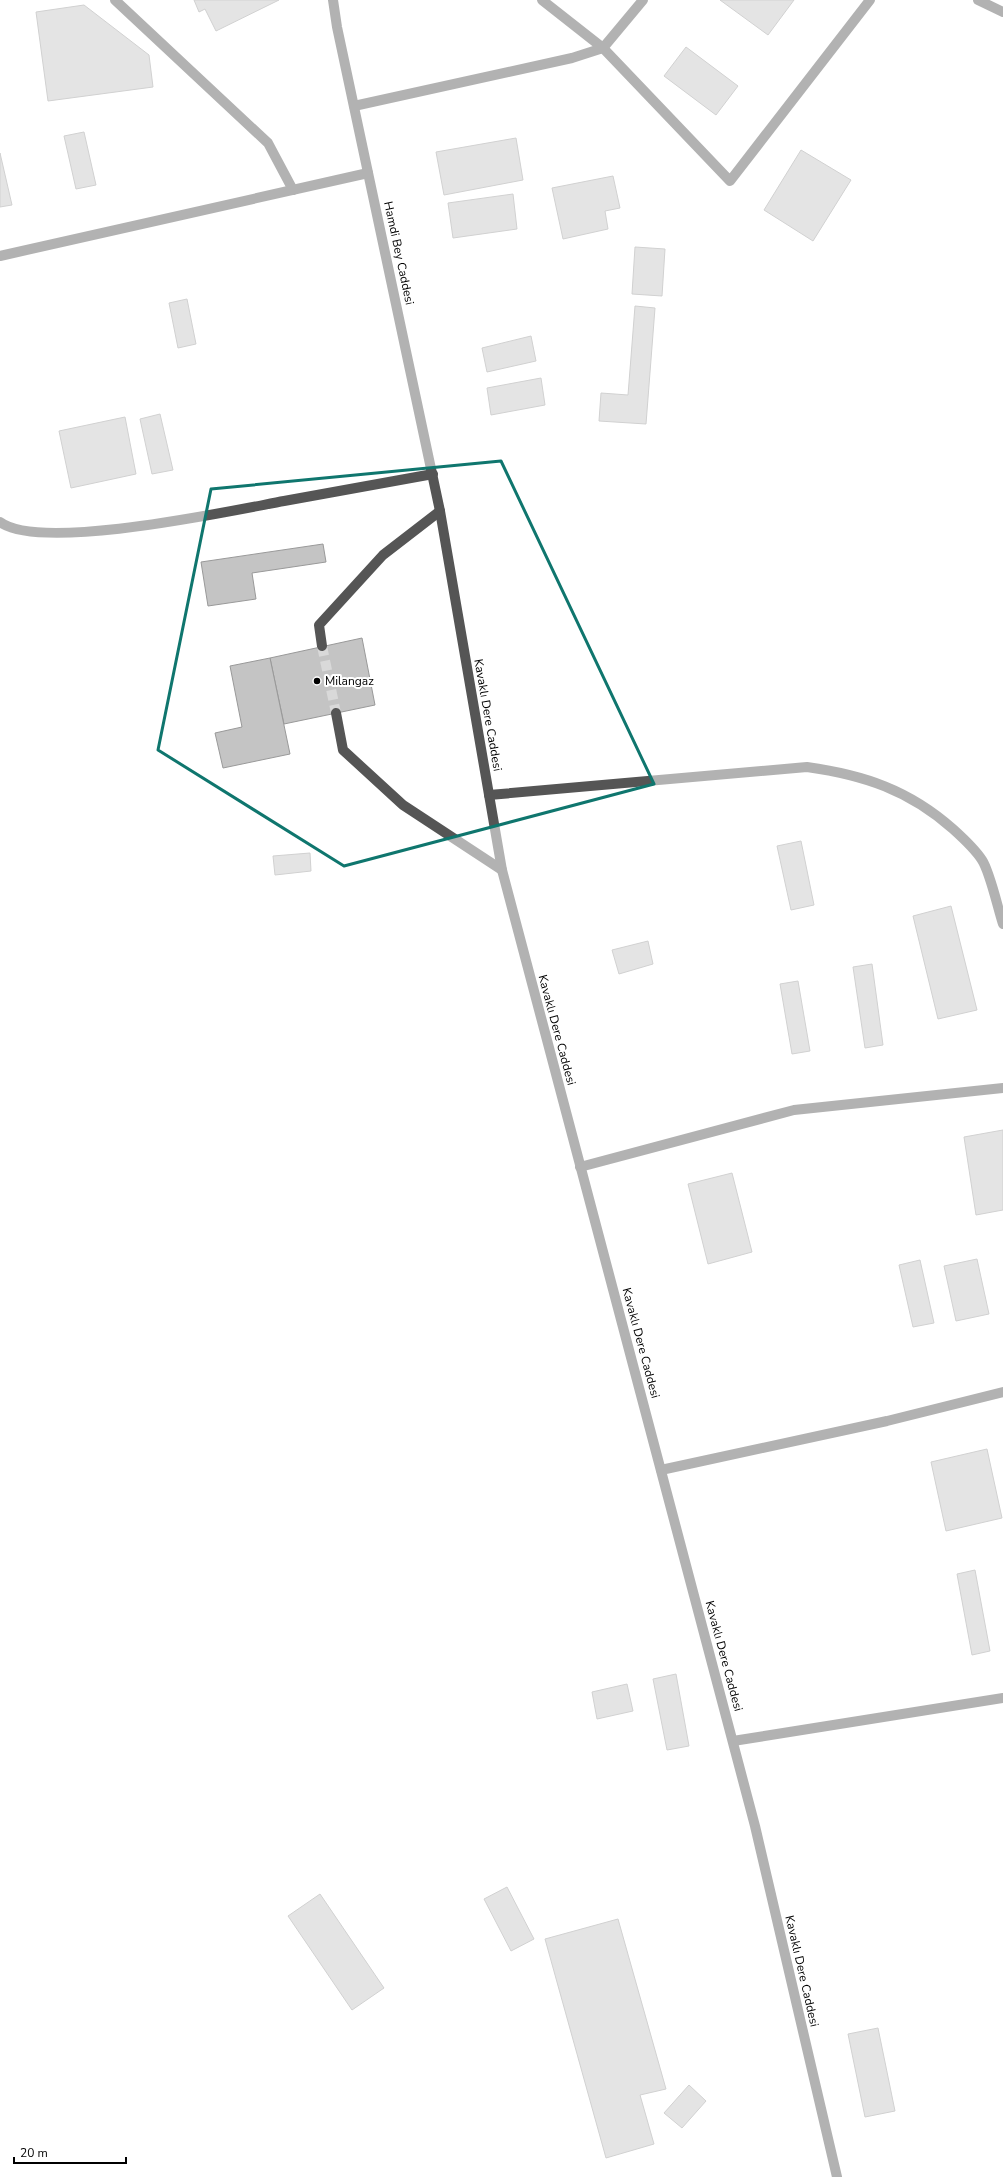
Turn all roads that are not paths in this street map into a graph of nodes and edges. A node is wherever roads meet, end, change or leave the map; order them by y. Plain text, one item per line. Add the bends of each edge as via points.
1 (115, 0) edge
2 (333, 0) edge
3 (542, 0) edge
4 (643, 0) edge
5 (870, 0) edge
6 (978, 0) edge
7 (1003, 12) edge
8 (604, 48) junction
9 (354, 106) junction
10 (368, 173) junction
11 (293, 190) junction
12 (0, 256) edge
13 (433, 474) junction
14 (440, 511) junction
15 (0, 522) edge
16 (322, 646) tunnel mouth
17 (336, 713) tunnel mouth
18 (489, 795) junction
19 (502, 870) junction
20 (1003, 924) edge
21 (1003, 1088) edge
22 (580, 1167) junction
23 (1003, 1392) edge
24 (661, 1470) junction
25 (1003, 1698) edge
26 (732, 1741) junction
27 (837, 2177) edge

1 - 11 street via 268,143
2 - 9 street, Hamdi Bey Caddesi
3 - 8 street
4 - 8 street
5 - 8 street via 730,182
6 - 7 street
8 - 9 street via 572,58
9 - 10 street, Hamdi Bey Caddesi
10 - 11 street
10 - 13 street, Hamdi Bey Caddesi
11 - 12 street
13 - 14 street, Hamdi Bey Caddesi
13 - 15 street via 144,527 47,532 7,527
14 - 16 street via 384,555 319,625
14 - 18 street, Kavaklı Dere Caddesi
17 - 19 street via 343,750 403,805
18 - 19 street, Kavaklı Dere Caddesi
18 - 20 street via 807,767 844,772 879,783 912,799 938,816 962,837 983,861
19 - 22 street, Kavaklı Dere Caddesi
21 - 22 street via 794,1110
22 - 24 street, Kavaklı Dere Caddesi
23 - 24 street via 887,1422
24 - 26 street, Kavaklı Dere Caddesi
25 - 26 street
26 - 27 street, Kavaklı Dere Caddesi via 755,1826

